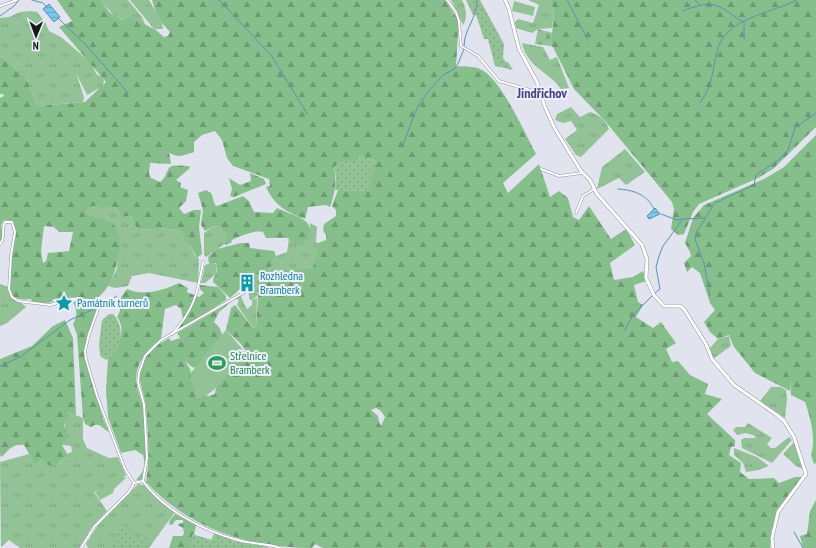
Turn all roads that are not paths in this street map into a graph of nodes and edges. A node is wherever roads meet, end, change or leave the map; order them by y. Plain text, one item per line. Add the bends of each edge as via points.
1 (17, 0) edge
2 (447, 0) edge
3 (505, 0) edge
4 (0, 6) edge
5 (541, 93) junction
6 (541, 169) dead end
7 (582, 173) junction
8 (594, 189) junction
9 (576, 213) dead end
10 (0, 244) edge
11 (203, 262) dead end
12 (245, 292) dead end
13 (170, 336) junction
14 (143, 481) junction
15 (134, 484) junction
16 (81, 548) edge
17 (280, 548) edge
18 (773, 548) edge

1 - 4 street
2 - 5 street via 459,21 461,46 478,56 499,81
3 - 5 street via 519,49
5 - 7 street via 555,129
6 - 7 street via 559,176
7 - 8 street via 590,180
8 - 9 street via 583,196
8 - 18 street via 642,245 647,259 646,278 661,304 668,307 680,306 684,309 706,344 712,359 734,385 784,421 794,437 806,474 778,512 772,538
10 - 15 street via 4,236 5,222 12,222 15,232 9,289 14,299 50,305 66,300 97,302 99,306 85,351 86,359 125,469
11 - 13 street via 196,299
12 - 13 street
13 - 14 street via 156,344 148,353 139,373 138,385 145,409 147,458
14 - 15 street
14 - 17 street via 156,496 190,521 235,540
15 - 16 street via 95,526

